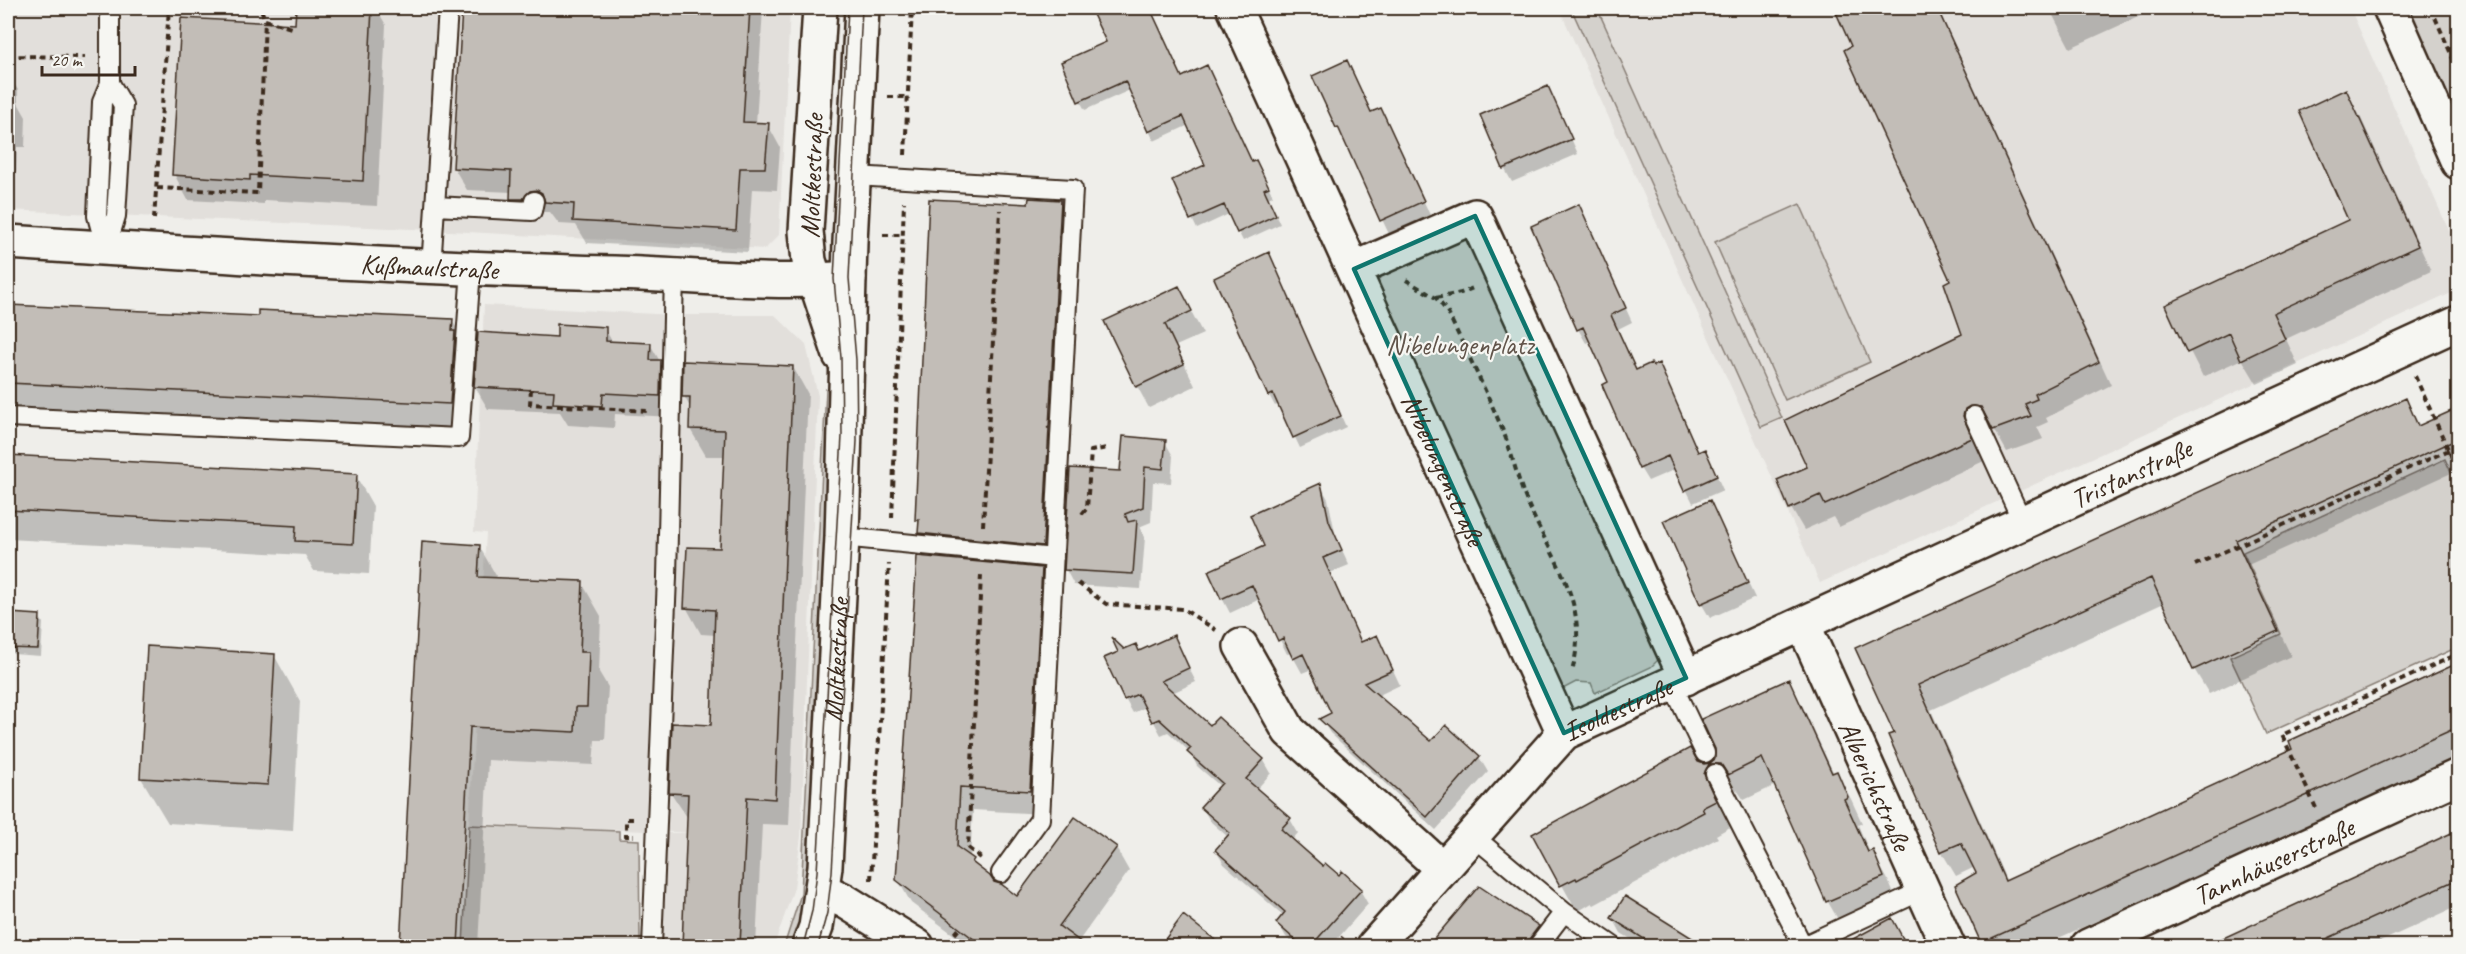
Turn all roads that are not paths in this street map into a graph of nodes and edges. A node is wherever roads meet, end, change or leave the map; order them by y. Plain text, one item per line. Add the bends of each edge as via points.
1 (110, 8) edge
2 (448, 8) edge
3 (820, 8) edge
4 (862, 8) edge
5 (1234, 8) edge
6 (2390, 8) edge
7 (2458, 162) edge
8 (855, 176) junction
9 (534, 201) dead end
10 (435, 206) junction
11 (8, 242) edge
12 (106, 249) junction
13 (1363, 265) junction
14 (431, 268) junction
15 (471, 269) junction
16 (674, 274) junction
17 (849, 278) junction
18 (815, 281) junction
19 (2458, 323) edge
20 (848, 373) junction
21 (1974, 416) dead end
22 (8, 417) edge
23 (2023, 523) junction
24 (842, 537) junction
25 (1054, 558) junction
26 (1803, 624) junction
27 (1241, 646) dead end
28 (1679, 681) junction
29 (1564, 734) junction
30 (1705, 753) dead end
31 (1715, 774) dead end
32 (2458, 776) edge
33 (1473, 836) junction
34 (1443, 868) junction
35 (1001, 873) dead end
36 (822, 890) junction
37 (1923, 890) junction
38 (1564, 912) junction
39 (652, 946) edge
40 (809, 946) edge
41 (917, 946) edge
42 (1374, 946) edge
43 (1538, 946) edge
44 (1613, 946) edge
45 (1948, 946) edge
46 (2088, 946) edge

1 - 12 lane via 110,83 123,105 116,216
2 - 10 lane
3 - 18 street, Moltkestraße via 806,231 808,261
4 - 8 street, Moltkestraße
5 - 13 street, Nibelungenstraße
6 - 7 street
8 - 17 street, Moltkestraße
8 - 25 lane via 1073,189
9 - 10 lane via 532,211
10 - 14 lane
11 - 12 street, Kußmaulstraße
12 - 14 street, Kußmaulstraße
13 - 28 street via 1475,216
13 - 29 street, Nibelungenstraße
14 - 15 street, Kußmaulstraße
15 - 16 street, Kußmaulstraße
15 - 22 lane via 459,438
16 - 18 street, Kußmaulstraße
16 - 39 lane
17 - 18 street, Kußmaulstraße
17 - 20 street, Moltkestraße
18 - 20 street, Moltkestraße
19 - 23 street, Tristanstraße
20 - 24 street, Moltkestraße
21 - 23 lane
23 - 26 street, Tristanstraße
24 - 25 lane
24 - 36 street, Moltkestraße
25 - 35 lane via 1040,819
26 - 28 street, Isoldestraße
26 - 37 street, Alberichstraße
27 - 34 street via 1289,731
28 - 29 street, Isoldestraße
28 - 30 lane
29 - 33 street, Isoldestraße
31 - 37 lane via 1803,946
32 - 46 street, Tannhäuserstraße
33 - 34 street, Isoldestraße
33 - 38 lane
34 - 42 street, Isoldestraße
36 - 40 street, Moltkestraße
36 - 41 street
37 - 45 street, Alberichstraße
38 - 43 lane
38 - 44 lane

